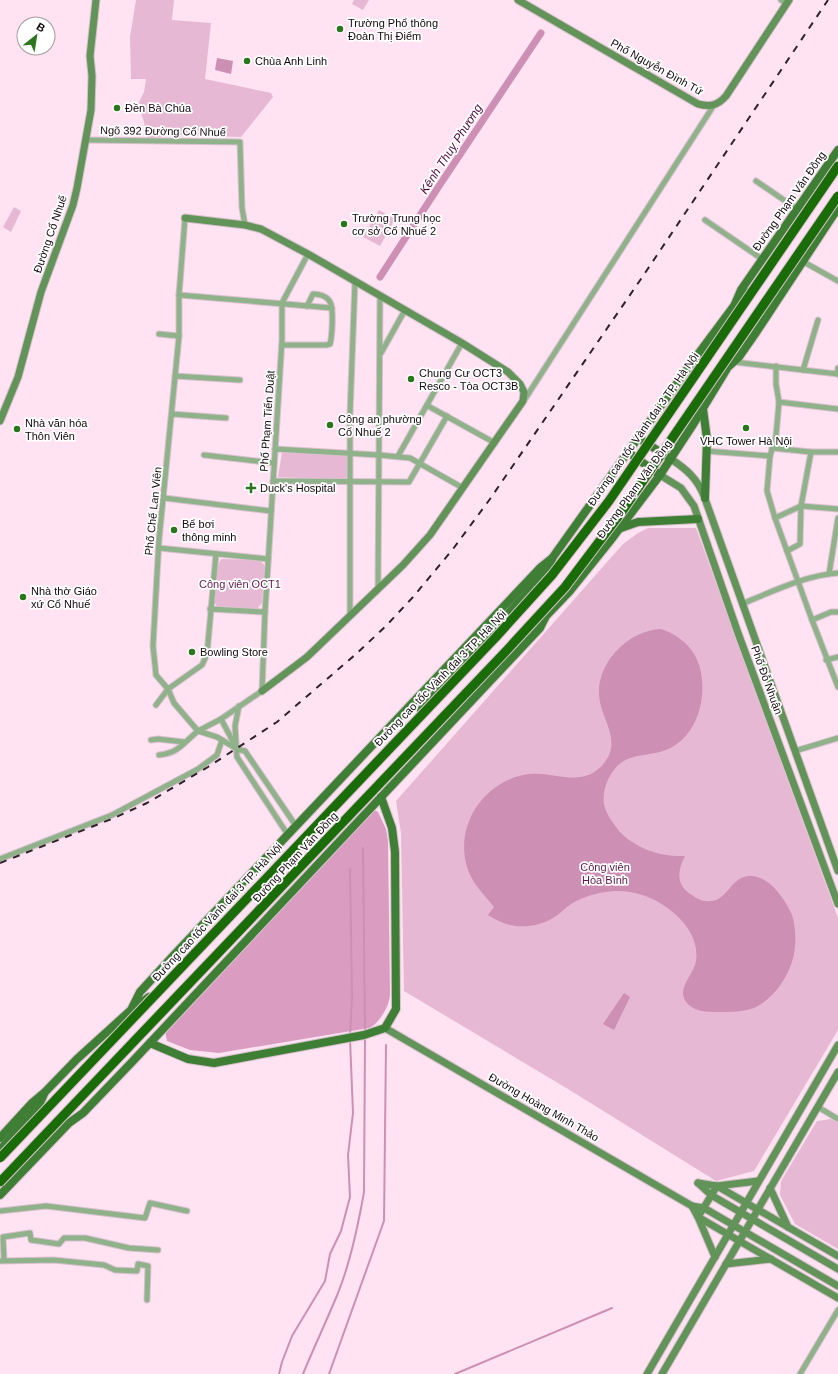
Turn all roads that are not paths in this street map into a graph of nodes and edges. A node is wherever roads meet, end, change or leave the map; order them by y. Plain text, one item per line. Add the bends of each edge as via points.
1 (96, 0) edge
2 (518, 0) edge
3 (786, 1) edge
4 (714, 106) junction
5 (86, 140) junction
6 (838, 150) edge
7 (838, 160) edge
8 (838, 166) edge
9 (756, 181) dead end
10 (838, 198) edge
11 (838, 208) edge
12 (797, 209) junction
13 (185, 218) joint
14 (705, 220) dead end
15 (245, 225) junction
16 (308, 254) junction
17 (762, 260) junction
18 (802, 261) junction
19 (355, 281) junction
20 (838, 281) edge
21 (380, 295) junction
22 (179, 296) junction
23 (282, 303) junction
24 (307, 306) junction
25 (734, 306) junction
26 (332, 308) junction
27 (405, 310) junction
28 (818, 320) dead end
29 (158, 334) dead end
30 (179, 336) junction
31 (462, 343) junction
32 (282, 345) junction
33 (380, 355) junction
34 (731, 364) junction
35 (776, 366) junction
36 (838, 368) edge
37 (803, 370) junction
38 (837, 374) edge
39 (175, 376) junction
40 (240, 380) dead end
41 (523, 401) junction
42 (779, 402) junction
43 (428, 406) junction
44 (703, 409) junction
45 (838, 410) edge
46 (172, 414) junction
47 (447, 416) junction
48 (226, 418) dead end
49 (0, 421) edge
50 (639, 438) junction
51 (495, 443) junction
52 (772, 448) junction
53 (275, 449) junction
54 (706, 451) junction
55 (811, 452) junction
56 (838, 452) edge
57 (351, 453) junction
58 (629, 453) junction
59 (379, 455) junction
60 (204, 456) dead end
61 (398, 456) junction
62 (770, 456) junction
63 (671, 460) junction
64 (274, 463) junction
65 (420, 464) junction
66 (660, 474) junction
67 (273, 481) junction
68 (350, 481) junction
69 (379, 483) junction
70 (462, 488) junction
71 (164, 498) junction
72 (705, 498) junction
73 (801, 506) junction
74 (838, 509) edge
75 (271, 511) junction
76 (775, 518) junction
77 (838, 518) edge
78 (698, 519) junction
79 (620, 528) junction
80 (159, 548) junction
81 (787, 550) junction
82 (216, 554) junction
83 (268, 558) junction
84 (553, 558) junction
85 (838, 573) edge
86 (828, 574) junction
87 (799, 582) junction
88 (378, 589) junction
89 (742, 604) junction
90 (210, 609) junction
91 (265, 612) junction
92 (838, 612) edge
93 (546, 616) junction
94 (350, 617) junction
95 (812, 620) junction
96 (838, 657) edge
97 (826, 660) junction
98 (838, 687) edge
99 (168, 689) junction
100 (262, 691) junction
101 (156, 705) dead end
102 (239, 706) junction
103 (221, 719) junction
104 (198, 731) junction
105 (838, 738) edge
106 (151, 740) dead end
107 (222, 740) junction
108 (184, 742) junction
109 (237, 749) junction
110 (795, 752) junction
111 (158, 755) dead end
112 (808, 789) junction
113 (797, 793) junction
114 (381, 797) junction
115 (296, 826) junction
116 (288, 835) junction
117 (835, 856) edge
118 (0, 859) edge
119 (838, 872) edge
120 (838, 904) edge
121 (131, 1010) junction
122 (385, 1028) junction
123 (150, 1043) junction
124 (838, 1045) edge
125 (838, 1072) edge
126 (46, 1092) junction
127 (805, 1100) junction
128 (818, 1107) junction
129 (838, 1119) edge
130 (69, 1123) junction
131 (0, 1138) edge
132 (0, 1150) edge
133 (0, 1158) edge
134 (758, 1181) junction
135 (0, 1182) edge
136 (717, 1186) junction
137 (770, 1188) junction
138 (0, 1195) edge
139 (711, 1195) junction
140 (745, 1203) junction
141 (692, 1206) junction
142 (704, 1208) junction
143 (757, 1210) junction
144 (0, 1211) edge
145 (187, 1211) dead end
146 (740, 1212) junction
147 (698, 1217) junction
148 (752, 1219) junction
149 (733, 1225) junction
150 (788, 1228) junction
151 (744, 1232) junction
152 (728, 1234) junction
153 (783, 1238) junction
154 (739, 1241) junction
155 (158, 1250) dead end
156 (776, 1251) junction
157 (838, 1256) edge
158 (715, 1257) junction
159 (2, 1260) edge
160 (771, 1260) junction
161 (726, 1264) junction
162 (838, 1269) edge
163 (838, 1286) edge
164 (838, 1298) edge
165 (147, 1300) dead end
166 (838, 1310) edge
167 (647, 1374) edge
168 (662, 1374) edge
169 (800, 1374) edge

1 - 5 street, Đường Cổ Nhuế via 90,56 91,110
2 - 4 street, Phố Nguyễn Đình Tứ via 698,104
3 - 4 street, Phố Nguyễn Đình Tứ via 726,96
4 - 41 street
5 - 15 street, Ngõ 392 Đường Cổ Nhuế via 240,142
5 - 49 street, Đường Cổ Nhuế via 73,206 41,292 18,376
6 - 12 main road, Đường Phạm Văn Đồng
7 - 25 main road, Đường Phạm Văn Đồng via 747,294
8 - 133 highway, Đường cao tốc Vành đai 3 TP. Hà Nội, bridge via 609,501 552,575
9 - 12 street
10 - 34 main road, Đường Phạm Văn Đồng via 732,353
10 - 135 highway, bridge via 623,510 565,587
11 - 18 main road, Đường Phạm Văn Đồng
12 - 17 main road, Đường Phạm Văn Đồng
13 - 15 street
13 - 22 street, Phố Chế Lan Viên
14 - 17 street
15 - 16 street via 261,229
16 - 19 street
16 - 23 street, Phố Phạm Tiến Duật
17 - 25 main road, Đường Phạm Văn Đồng via 741,290
18 - 20 street
18 - 34 main road, Đường Phạm Văn Đồng via 755,334
19 - 21 street
19 - 57 street
21 - 27 street
21 - 33 street
22 - 23 street
22 - 30 street, Phố Chế Lan Viên
23 - 24 street
23 - 32 street, Phố Phạm Tiến Duật
24 - 26 street
24 - 26 street via 313,294 318,294 330,301
25 - 50 main road, Đường Phạm Văn Đồng
26 - 32 street via 330,344
27 - 31 street
27 - 33 street
28 - 37 street
29 - 30 street
30 - 39 street, Phố Chế Lan Viên
31 - 41 street via 508,372 520,384 524,392
31 - 43 street
32 - 53 street, Phố Phạm Tiến Duật
33 - 59 street
34 - 35 street
34 - 44 main road, Đường Phạm Văn Đồng
35 - 37 street
35 - 42 street
36 - 38 street
37 - 38 street
39 - 40 street
39 - 46 street, Phố Chế Lan Viên
41 - 51 street
42 - 45 street
42 - 52 street via 776,436
43 - 47 street
43 - 61 street
44 - 54 main road
44 - 63 main road, Đường Phạm Văn Đồng
46 - 48 street
46 - 71 street, Phố Chế Lan Viên
47 - 51 street
47 - 65 street
50 - 58 main road, Đường Phạm Văn Đồng
50 - 63 main road
51 - 70 street
52 - 55 street
52 - 62 street
53 - 57 street
53 - 64 street, Phố Phạm Tiến Duật
54 - 62 street
54 - 72 main road
55 - 56 street
55 - 73 street
57 - 59 street
57 - 68 street
58 - 66 main road
58 - 84 main road, Đường Phạm Văn Đồng
59 - 61 street
59 - 69 street
60 - 64 street
61 - 65 street via 410,458
62 - 76 street via 767,491
63 - 66 main road, Đường Phạm Văn Đồng
63 - 72 street, Phố Đỗ Nhuận via 697,480
64 - 67 street, Phố Phạm Tiến Duật
65 - 69 street via 410,482
65 - 70 street
66 - 78 street, Phố Đỗ Nhuận via 688,496
66 - 79 main road, Đường Phạm Văn Đồng
67 - 68 street
67 - 75 street, Phố Phạm Tiến Duật
68 - 69 street
68 - 94 street
69 - 88 street
70 - 88 street via 430,534
71 - 75 street
71 - 80 street, Phố Chế Lan Viên
72 - 89 street, Phố Đỗ Nhuận
73 - 74 street
73 - 76 street
73 - 81 street via 800,544
75 - 83 street, Phố Phạm Tiến Duật
76 - 81 street
77 - 86 street
78 - 79 main road via 638,522
78 - 113 street, Phố Đỗ Nhuận
79 - 93 main road, Đường Phạm Văn Đồng via 569,592
80 - 82 street
80 - 99 street, Phố Chế Lan Viên via 153,652 156,675
81 - 87 street
82 - 83 street
82 - 90 street
83 - 91 street, Phố Phạm Tiến Duật
84 - 115 main road, Đường Phạm Văn Đồng via 541,567
84 - 121 main road, Đường Phạm Văn Đồng via 547,571 405,727 148,999
85 - 86 street
86 - 87 street
87 - 89 street
87 - 95 street
88 - 94 street
89 - 110 street, Phố Đỗ Nhuận
90 - 91 street
90 - 99 street via 207,654 202,665
91 - 100 street, Phố Phạm Tiến Duật
92 - 95 street via 831,612
93 - 114 main road, Đường Phạm Văn Đồng via 540,628
93 - 130 main road, Đường Phạm Văn Đồng via 534,623 242,929 76,1108
94 - 100 street via 307,657
95 - 97 street
96 - 97 street
97 - 98 street
99 - 101 street
99 - 104 street, Phố Chế Lan Viên via 174,703
100 - 102 street
102 - 103 street
102 - 109 street via 235,726
103 - 104 street
103 - 109 street
104 - 107 street
104 - 108 street
105 - 110 street
106 - 108 street
107 - 109 street
107 - 118 street via 217,755 198,769 119,812
108 - 111 street via 180,749
109 - 115 street via 245,751
109 - 116 street via 237,756
110 - 112 street, Phố Đỗ Nhuận
112 - 113 street
112 - 117 street, Phố Đỗ Nhuận
113 - 120 street, Phố Đỗ Nhuận
114 - 122 main road via 392,828 395,852 396,1009
114 - 123 main road, Đường Phạm Văn Đồng
115 - 116 main road, Đường Phạm Văn Đồng
116 - 121 main road, Đường Phạm Văn Đồng via 140,992
117 - 119 street, Phố Đỗ Nhuận
121 - 126 main road, Đường Phạm Văn Đồng via 77,1059
122 - 123 main road via 364,1035 214,1063 188,1059
122 - 141 street, Đường Hoàng Minh Thảo
123 - 130 main road, Đường Phạm Văn Đồng via 83,1113
124 - 127 street
125 - 128 street
126 - 131 main road, Đường Phạm Văn Đồng via 32,1103
126 - 132 main road, Đường Phạm Văn Đồng via 38,1107
127 - 128 street
127 - 134 street
128 - 129 street
128 - 137 street
130 - 138 main road, Đường Phạm Văn Đồng
134 - 136 street
134 - 140 street
136 - 139 street
136 - 139 street via 698,1183
136 - 140 street
137 - 143 street
137 - 150 street
139 - 142 street
139 - 146 street
140 - 143 street
140 - 146 street
141 - 142 street, Đường Hoàng Minh Thảo
141 - 147 street
142 - 147 street
142 - 149 street, Đường Hoàng Minh Thảo
143 - 148 street
143 - 150 street
144 - 145 street via 46,1206 145,1218 150,1203
146 - 148 street
146 - 149 street
147 - 152 street
147 - 158 street
148 - 151 street
148 - 153 street
149 - 151 street, Đường Hoàng Minh Thảo
149 - 152 street
150 - 153 street
150 - 157 street
151 - 154 street
151 - 156 street, Đường Hoàng Minh Thảo
152 - 154 street
152 - 158 street
153 - 162 street
154 - 160 street
154 - 161 street
155 - 159 street via 129,1248 85,1238 64,1238 59,1244 31,1240 30,1233 21,1233 4,1237
156 - 160 street
156 - 163 street, Đường Hoàng Minh Thảo
158 - 167 street
159 - 165 street via 54,1260 136,1271 138,1264 148,1266
160 - 161 street
160 - 164 street
161 - 168 street
166 - 169 street

